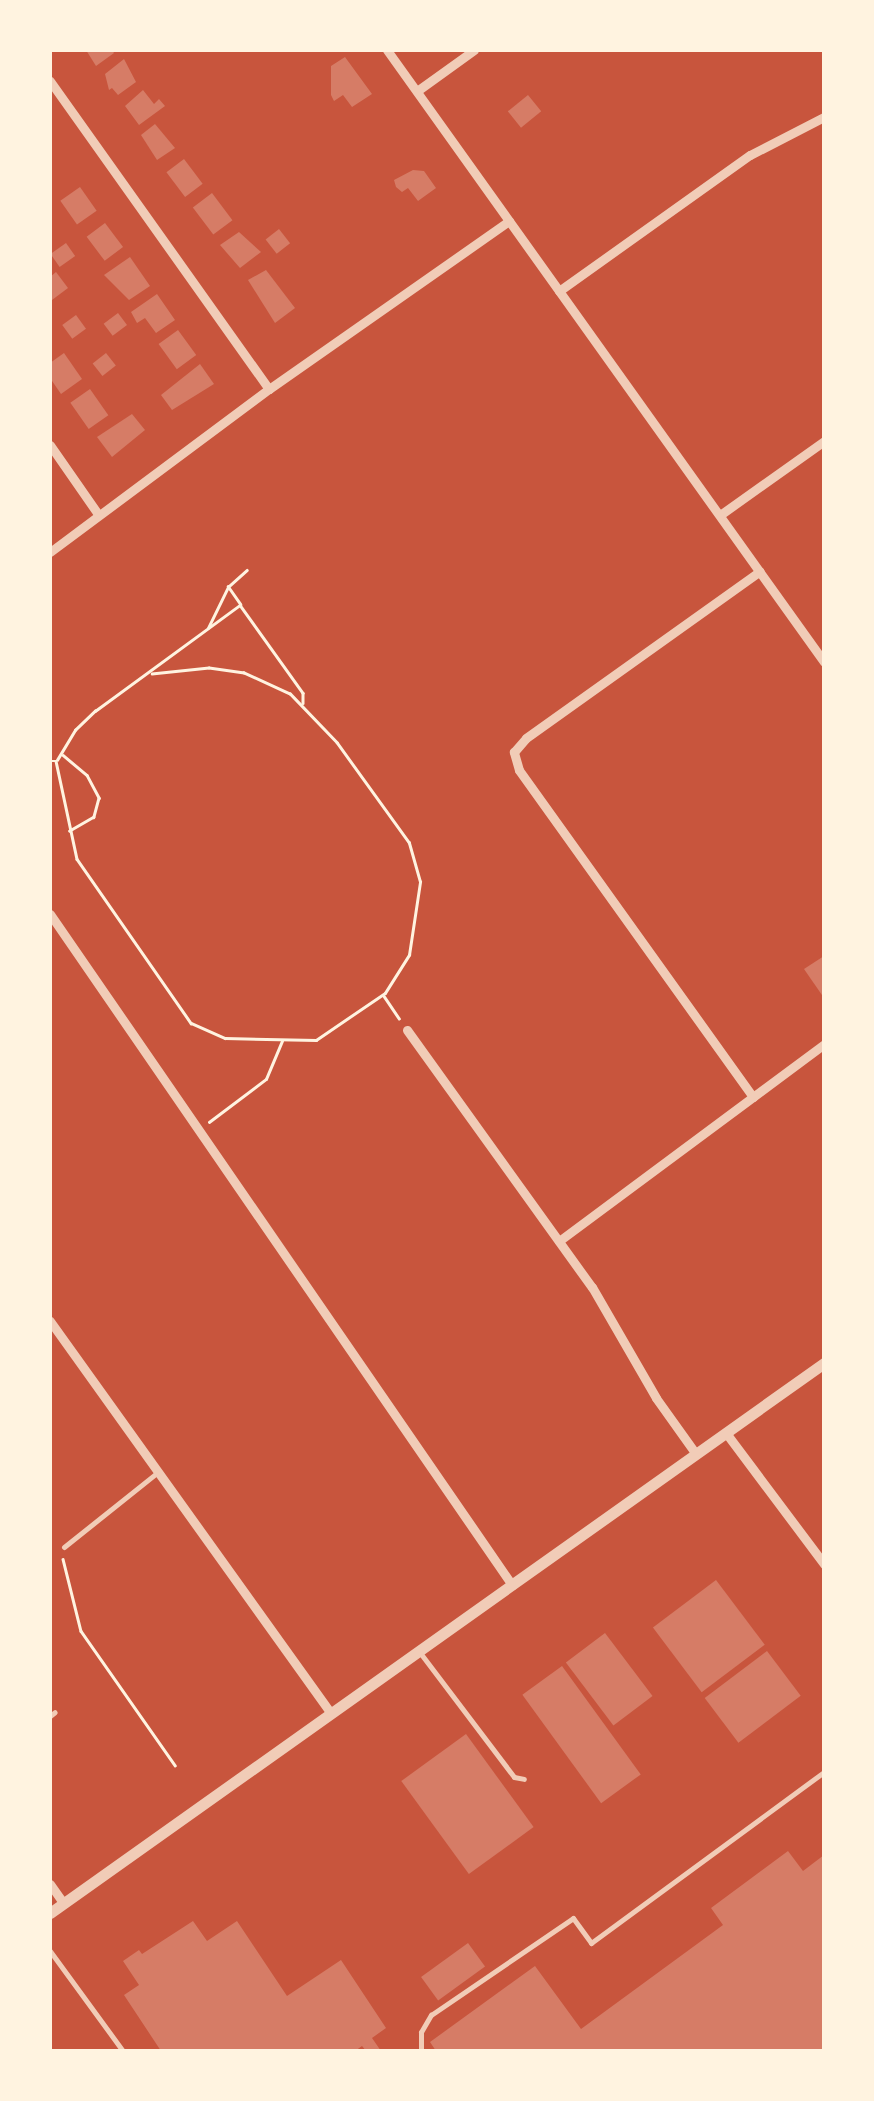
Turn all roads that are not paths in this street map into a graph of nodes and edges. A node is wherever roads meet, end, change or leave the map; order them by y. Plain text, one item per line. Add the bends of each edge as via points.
1 (387, 50) edge
2 (474, 50) edge
3 (50, 81) edge
4 (416, 91) junction
5 (824, 117) edge
6 (509, 222) junction
7 (559, 291) junction
8 (270, 389) junction
9 (824, 440) edge
10 (50, 445) edge
11 (98, 514) junction
12 (720, 514) junction
13 (50, 552) edge
14 (760, 571) junction
15 (824, 662) edge
16 (50, 914) edge
17 (407, 1030) road end
18 (824, 1044) edge
19 (753, 1097) junction
20 (559, 1242) junction
21 (50, 1321) edge
22 (824, 1363) edge
23 (726, 1433) junction
24 (696, 1454) junction
25 (158, 1472) junction
26 (60, 1549) road end
27 (824, 1564) edge
28 (512, 1585) junction
29 (419, 1651) junction
30 (331, 1714) junction
31 (824, 1772) edge
32 (524, 1779) dead end
33 (50, 1884) edge
34 (64, 1904) junction
35 (50, 1913) edge
36 (50, 1951) edge
37 (123, 2051) edge
38 (420, 2051) edge

1 - 4 street
2 - 4 street
3 - 8 street
4 - 6 street
5 - 7 street via 750,155
6 - 7 street
6 - 8 street
7 - 12 street
8 - 11 street
9 - 12 street
10 - 11 street
11 - 13 street
12 - 14 street
14 - 15 street
14 - 19 street via 514,752 519,770
16 - 28 street
17 - 20 street
18 - 19 street
19 - 20 street
20 - 24 street
21 - 25 street
22 - 23 street
23 - 24 street
23 - 27 street
24 - 28 street
25 - 26 lane
25 - 30 street
28 - 29 street
29 - 30 street
29 - 32 lane via 514,1777
30 - 34 street
31 - 38 lane via 591,1943 573,1918 431,2015
33 - 34 street
34 - 35 street
36 - 37 lane

